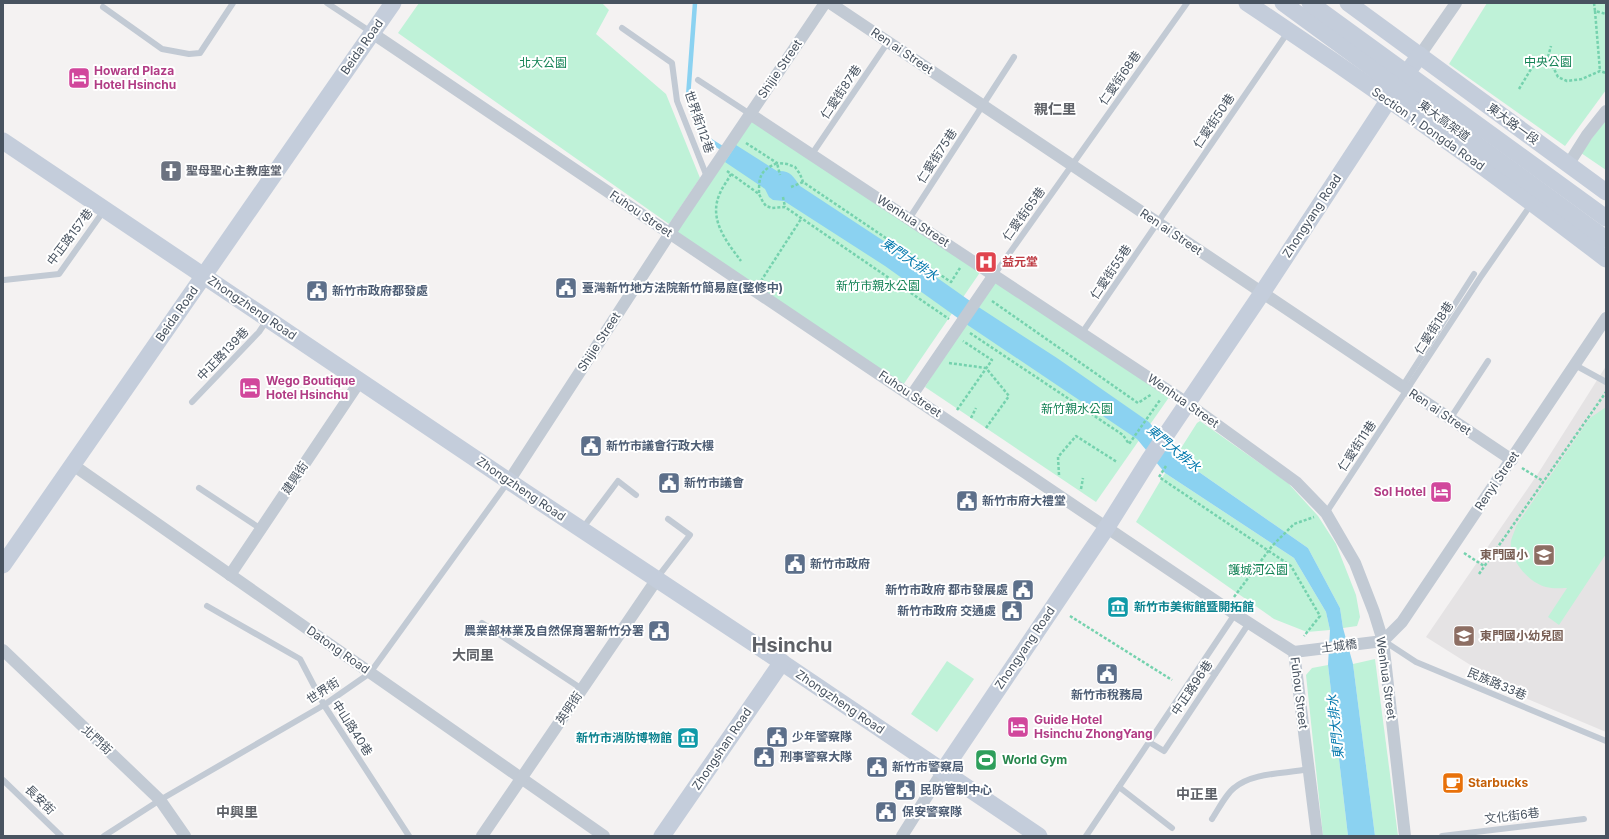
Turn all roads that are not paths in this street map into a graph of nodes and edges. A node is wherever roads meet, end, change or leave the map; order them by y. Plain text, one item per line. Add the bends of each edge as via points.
1 (233, 3) edge
2 (327, 3) edge
3 (393, 3) edge
4 (825, 3) edge
5 (830, 3) edge
6 (1187, 3) edge
7 (1247, 3) edge
8 (1283, 3) edge
9 (1310, 3) edge
10 (1348, 3) edge
11 (1456, 3) edge
12 (103, 6) dead end
13 (622, 28) dead end
14 (1289, 31) junction
15 (372, 33) junction
16 (888, 42) junction
17 (1420, 55) junction
18 (1014, 57) dead end
19 (1405, 75) junction
20 (698, 80) dead end
21 (1429, 81) dead end
22 (1418, 94) dead end
23 (1388, 100) junction
24 (983, 106) junction
25 (1606, 110) edge
26 (750, 114) junction
27 (3, 141) edge
28 (812, 154) junction
29 (1568, 164) junction
30 (1072, 165) junction
31 (707, 178) junction
32 (1606, 192) edge
33 (1532, 202) junction
34 (105, 209) junction
35 (1606, 218) edge
36 (909, 219) junction
37 (1158, 223) junction
38 (670, 233) junction
39 (1606, 239) edge
40 (1606, 258) edge
41 (1474, 274) dead end
42 (994, 275) junction
43 (204, 276) junction
44 (4, 280) edge
45 (1262, 293) junction
46 (268, 318) junction
47 (1606, 318) edge
48 (1082, 333) junction
49 (1488, 361) dead end
50 (1574, 365) junction
51 (360, 381) junction
52 (1606, 382) edge
53 (1405, 388) junction
54 (912, 395) junction
55 (192, 402) dead end
56 (1187, 403) junction
57 (1450, 419) junction
58 (1512, 460) junction
59 (72, 465) junction
60 (509, 481) junction
61 (199, 488) dead end
62 (636, 495) dead end
63 (1326, 513) junction
64 (668, 519) dead end
65 (1107, 527) junction
66 (261, 529) junction
67 (582, 529) junction
68 (3, 565) edge
69 (230, 575) junction
70 (656, 579) junction
71 (207, 606) dead end
72 (1235, 614) junction
73 (482, 623) dead end
74 (1249, 623) junction
75 (1383, 641) junction
76 (3, 650) edge
77 (1294, 652) junction
78 (782, 662) junction
79 (1201, 665) junction
80 (370, 673) junction
81 (1215, 674) junction
82 (582, 689) junction
83 (324, 705) junction
84 (1606, 741) edge
85 (1149, 742) junction
86 (1309, 769) junction
87 (943, 771) junction
88 (522, 778) junction
89 (3, 780) edge
90 (1119, 787) junction
91 (160, 800) junction
92 (1212, 819) dead end
93 (1584, 819) dead end
94 (1172, 828) dead end
95 (61, 836) edge
96 (104, 836) edge
97 (185, 836) edge
98 (409, 836) edge
99 (482, 836) edge
100 (604, 836) edge
101 (662, 836) edge
102 (902, 836) edge
103 (1039, 836) edge
104 (1086, 836) edge
105 (1317, 836) edge
106 (1405, 836) edge
107 (1442, 836) edge

1 - 12 lane via 200,53 189,54 162,49
2 - 15 lane
3 - 15 street, Beida Road
4 - 26 street, Shijie Street
5 - 16 street, Ren ai Street
6 - 30 lane, 仁愛街68巷
7 - 14 street, Section 1, Dongda Road
8 - 39 street, 東大高架道, bridge
9 - 35 street, 東大高架道, bridge
10 - 17 street
11 - 17 street, Zhongyang Road
13 - 31 lane, 世界街112巷 via 672,63 677,101
14 - 23 street, Section 1, Dongda Road
14 - 37 lane, 仁愛街50巷
15 - 38 street, Fuhou Street
15 - 43 street, Beida Road
16 - 24 street, Ren ai Street
16 - 28 lane, 仁愛街87巷
17 - 19 street, Zhongyang Road
17 - 29 street, 東大路一段
18 - 24 lane, 仁愛街75巷
19 - 21 lane
19 - 22 lane
19 - 23 street, Zhongyang Road
20 - 26 lane
23 - 33 street, Section 1, Dongda Road
23 - 45 street, Zhongyang Road
24 - 30 street, Ren ai Street
24 - 36 lane, 仁愛街75巷
25 - 29 street
26 - 28 street, Wenhua Street
26 - 31 street, Shijie Street via 741,139 721,167
27 - 34 street, Zhongzheng Road
28 - 36 street, Wenhua Street
29 - 32 street, 東大路一段
30 - 37 street, Ren ai Street
30 - 42 lane, 仁愛街65巷
31 - 38 street, Shijie Street
33 - 40 street, Section 1, Dongda Road
33 - 53 lane, 仁愛街18巷
34 - 43 street, Zhongzheng Road
34 - 44 lane, 中正路157巷 via 59,274
36 - 42 street, Wenhua Street
37 - 45 street, Ren ai Street
37 - 48 lane, 仁愛街55巷
38 - 54 street, Fuhou Street
38 - 60 street, Shijie Street
41 - 53 lane
42 - 48 street, Wenhua Street
42 - 54 street
43 - 46 street, Zhongzheng Road
43 - 59 street, Beida Road
45 - 53 street, Ren ai Street
45 - 56 street, Zhongyang Road
46 - 51 street, Zhongzheng Road
46 - 55 lane, 中正路139巷 via 259,332
47 - 50 street, Renyi Street
48 - 56 street, Wenhua Street
49 - 57 lane
50 - 52 lane
50 - 58 street, Renyi Street
51 - 60 street, Zhongzheng Road
51 - 66 street, 建興街
53 - 57 street, Ren ai Street
53 - 63 lane, 仁愛街11巷
54 - 65 street, Fuhou Street
56 - 63 street, Wenhua Street via 1296,482
56 - 65 street, Zhongyang Road
57 - 58 street, Ren ai Street
58 - 75 street, Renyi Street via 1404,619
59 - 68 street, Beida Road
59 - 69 street, Datong Road
60 - 67 street, Zhongzheng Road
60 - 80 lane, 世界街
61 - 66 lane
62 - 67 lane via 618,481
63 - 75 street, Wenhua Street via 1355,563
64 - 70 lane via 690,535
65 - 72 street, Fuhou Street
65 - 87 street, Zhongyang Road
66 - 69 street, 建興街
67 - 70 street, Zhongzheng Road
69 - 80 street, Datong Road
70 - 78 street, Zhongzheng Road
70 - 82 street, 英明街
71 - 83 lane, 中山路40巷 via 300,659
72 - 74 street, Fuhou Street
72 - 79 lane, 中正路96巷
73 - 82 lane
74 - 77 street, Fuhou Street
74 - 81 lane, 中正路96巷
75 - 77 street, 土城橋
75 - 84 lane, 民族路33巷 via 1416,662
75 - 106 street, Wenhua Street
76 - 91 street, 北門街
77 - 86 street, Fuhou Street
78 - 87 street, Zhongzheng Road
78 - 101 street, Zhongshan Road
79 - 81 lane
79 - 85 lane, 中正路96巷
80 - 83 lane, 世界街
80 - 88 street, Datong Road
81 - 85 lane, 中正路96巷 via 1164,751
82 - 88 street, 英明街
83 - 91 lane, 世界街
83 - 98 lane, 中山路40巷
85 - 90 lane, 中正路96巷
86 - 92 lane via 1259,777 1233,788
86 - 105 street, Fuhou Street
87 - 102 street, Zhongyang Road
87 - 103 street, Zhongzheng Road
88 - 99 street, 英明街
88 - 100 street, Datong Road
89 - 95 lane, 長安街
90 - 94 lane
90 - 104 lane, 中正路96巷
91 - 96 lane, 世界街
91 - 97 street, 北門街
93 - 107 lane, 文化街6巷

